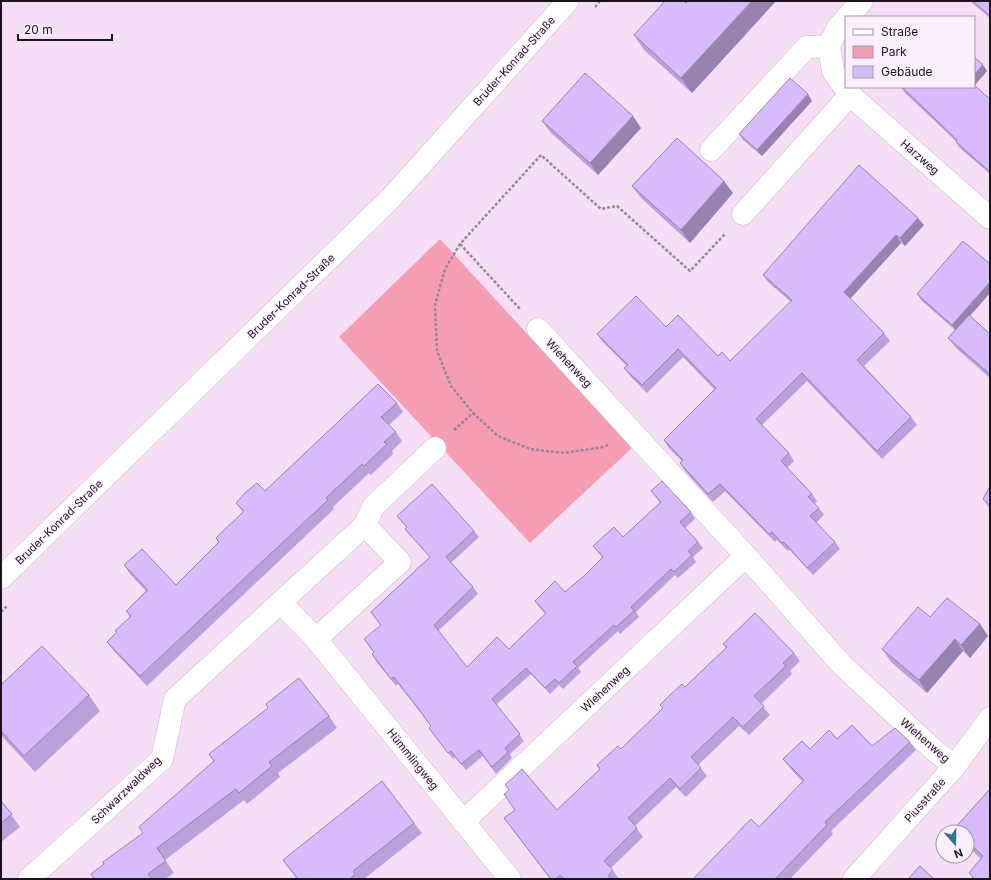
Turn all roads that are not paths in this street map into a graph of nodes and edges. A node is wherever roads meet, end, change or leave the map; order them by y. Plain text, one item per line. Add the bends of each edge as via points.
1 (568, 1) edge
2 (862, 1) edge
3 (849, 16) edge
4 (845, 20) edge
5 (829, 46) junction
6 (845, 88) edge
7 (845, 88) edge
8 (850, 95) junction
9 (711, 150) dead end
10 (743, 214) road end
11 (990, 218) edge
12 (538, 329) road end
13 (435, 448) dead end
14 (365, 525) junction
15 (746, 556) junction
16 (4, 569) edge
17 (281, 603) junction
18 (316, 639) junction
19 (990, 718) edge
20 (956, 766) junction
21 (464, 822) junction
22 (33, 878) edge
23 (510, 879) edge
24 (854, 879) edge

1 - 16 street, Bruder-Konrad-Straße via 390,199
2 - 3 street
4 - 5 street via 838,27
5 - 7 street, Harzweg via 833,71
5 - 9 street via 807,47
6 - 8 street, Harzweg
8 - 10 street
8 - 11 street, Harzweg
12 - 15 street, Wiehenweg
13 - 14 street, Schwarzwaldweg via 373,507
14 - 17 street, Schwarzwaldweg
14 - 18 street via 400,562
15 - 20 street, Wiehenweg via 842,665 935,751
15 - 21 street, Wiehenweg
17 - 18 street
17 - 22 street, Schwarzwaldweg via 175,699 162,759
18 - 21 street, Hümmlingweg
19 - 20 street, Piusstraße
20 - 24 street, Piusstraße
21 - 23 street, Hümmlingweg

